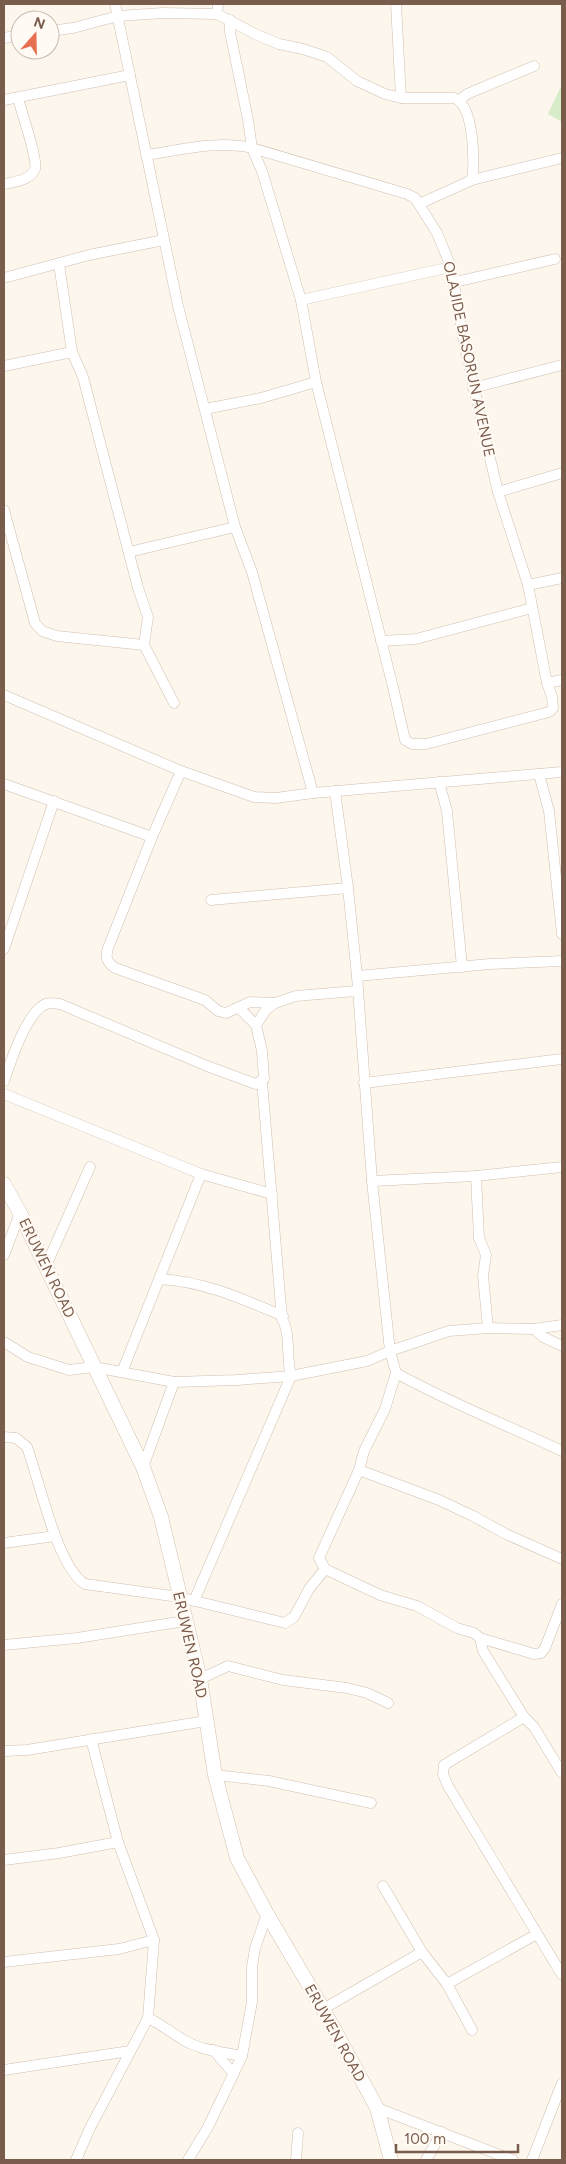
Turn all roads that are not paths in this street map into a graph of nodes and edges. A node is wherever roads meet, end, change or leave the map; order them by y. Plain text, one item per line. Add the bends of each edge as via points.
1 (115, 4) edge
2 (396, 4) edge
3 (218, 9) edge
4 (118, 16) junction
5 (230, 20) junction
6 (60, 30) edge
7 (534, 66) dead end
8 (130, 75) junction
9 (18, 98) junction
10 (401, 98) junction
11 (4, 100) edge
12 (460, 100) junction
13 (252, 148) junction
14 (146, 155) junction
15 (562, 158) edge
16 (472, 180) junction
17 (4, 184) edge
18 (419, 204) junction
19 (164, 240) junction
20 (556, 259) dead end
21 (59, 264) junction
22 (451, 267) junction
23 (4, 278) edge
24 (455, 282) junction
25 (301, 300) junction
26 (72, 352) junction
27 (562, 365) edge
28 (4, 366) edge
29 (316, 382) junction
30 (474, 388) junction
31 (205, 409) junction
32 (562, 473) edge
33 (498, 492) junction
34 (4, 510) edge
35 (235, 527) junction
36 (129, 552) junction
37 (562, 578) edge
38 (528, 585) junction
39 (532, 608) junction
40 (381, 641) junction
41 (144, 645) junction
42 (562, 680) edge
43 (547, 683) junction
44 (4, 695) edge
45 (174, 703) dead end
46 (181, 771) junction
47 (562, 772) edge
48 (539, 774) junction
49 (439, 782) junction
50 (4, 784) edge
51 (334, 791) junction
52 (313, 793) junction
53 (54, 800) junction
54 (152, 837) junction
55 (348, 888) junction
56 (210, 900) dead end
57 (562, 934) edge
58 (4, 949) edge
59 (562, 960) edge
60 (462, 967) junction
61 (357, 976) junction
62 (356, 991) junction
63 (275, 1003) junction
64 (239, 1008) junction
65 (256, 1025) junction
66 (562, 1059) edge
67 (4, 1081) edge
68 (262, 1082) junction
69 (364, 1083) junction
70 (4, 1094) edge
71 (90, 1167) dead end
72 (562, 1167) edge
73 (201, 1174) junction
74 (476, 1176) junction
75 (372, 1181) junction
76 (4, 1184) edge
77 (272, 1194) junction
78 (20, 1213) junction
79 (4, 1255) edge
80 (46, 1266) junction
81 (159, 1279) junction
82 (283, 1316) junction
83 (562, 1325) edge
84 (488, 1328) junction
85 (534, 1329) junction
86 (4, 1342) edge
87 (562, 1346) edge
88 (390, 1351) junction
89 (94, 1367) junction
90 (122, 1372) junction
91 (396, 1373) junction
92 (291, 1376) junction
93 (174, 1382) junction
94 (4, 1437) edge
95 (562, 1451) edge
96 (143, 1467) junction
97 (359, 1470) junction
98 (55, 1536) junction
99 (4, 1543) edge
100 (562, 1559) edge
101 (325, 1570) junction
102 (179, 1597) junction
103 (194, 1601) junction
104 (562, 1604) edge
105 (185, 1621) junction
106 (480, 1638) junction
107 (4, 1645) edge
108 (200, 1679) junction
109 (388, 1702) dead end
110 (524, 1717) junction
111 (206, 1721) junction
112 (91, 1739) junction
113 (4, 1751) edge
114 (562, 1773) edge
115 (215, 1775) junction
116 (372, 1803) dead end
117 (118, 1842) junction
118 (4, 1860) edge
119 (383, 1886) dead end
120 (267, 1914) junction
121 (537, 1934) junction
122 (154, 1940) junction
123 (422, 1952) junction
124 (4, 1962) edge
125 (562, 1975) edge
126 (447, 1984) junction
127 (323, 2009) junction
128 (148, 2018) junction
129 (472, 2030) dead end
130 (213, 2050) junction
131 (130, 2051) junction
132 (242, 2056) junction
133 (4, 2070) edge
134 (234, 2074) junction
135 (561, 2090) edge
136 (377, 2108) junction
137 (442, 2132) junction
138 (298, 2134) dead end
139 (76, 2160) edge
140 (188, 2160) edge
141 (296, 2160) edge
142 (391, 2160) edge
143 (426, 2160) edge
144 (513, 2160) edge
145 (532, 2160) edge

1 - 4 street
2 - 10 street
3 - 4 street
3 - 5 street
4 - 6 street
4 - 8 street
5 - 10 street via 279,44 326,57 357,81
5 - 13 street
7 - 12 street via 467,94
8 - 9 street
8 - 14 street
9 - 11 street
9 - 17 street via 35,159 34,170 22,180
10 - 12 street
12 - 16 street via 471,130 475,161
13 - 14 street, OLAJIDE BASORUN AVENUE via 222,144
13 - 18 street, OLAJIDE BASORUN AVENUE via 407,194
13 - 25 street
14 - 19 street
15 - 16 street
16 - 18 street
18 - 22 street, OLAJIDE BASORUN AVENUE via 437,233
19 - 21 street
19 - 31 street
20 - 24 street
21 - 23 street
21 - 26 street
22 - 24 street, OLAJIDE BASORUN AVENUE
22 - 25 street
24 - 30 street, OLAJIDE BASORUN AVENUE
25 - 29 street
26 - 28 street
26 - 36 street via 83,377
27 - 30 street
29 - 31 street via 261,398
29 - 40 street
30 - 33 street, OLAJIDE BASORUN AVENUE
31 - 35 street
32 - 33 street
33 - 38 street, OLAJIDE BASORUN AVENUE
34 - 41 street via 35,623 42,631 57,636
35 - 36 street
35 - 52 street via 252,572
36 - 41 street via 148,617
37 - 38 street
38 - 39 street, OLAJIDE BASORUN AVENUE
39 - 40 street via 416,639
39 - 43 street, OLAJIDE BASORUN AVENUE
40 - 43 street, OLAJIDE BASORUN AVENUE via 402,732 405,740 412,744 426,744 549,712 553,708
41 - 45 street
42 - 43 street
44 - 46 street
46 - 52 street via 254,797
46 - 54 street
47 - 48 street
48 - 49 street
48 - 57 street via 549,811
49 - 51 street
49 - 60 street via 446,811
50 - 53 street
51 - 52 street
51 - 55 street
53 - 54 street
53 - 58 street
54 - 64 street via 108,948 108,963 205,1000 218,1011 226,1013
55 - 56 street
55 - 61 street
59 - 60 street
60 - 61 street
61 - 62 street
62 - 63 street via 296,996
62 - 69 street
63 - 64 street via 250,1002
63 - 65 street
64 - 65 street
65 - 68 street via 262,1051
66 - 69 street
67 - 68 street via 24,1029 41,1006 51,1002 207,1066 256,1084
68 - 77 street
69 - 75 street
70 - 73 street
71 - 80 street
72 - 74 street
73 - 77 street
73 - 81 street
74 - 75 street
74 - 84 street via 479,1238 486,1255 483,1276
75 - 88 street
76 - 78 street, ERUWEN ROAD
77 - 82 street
78 - 79 street
78 - 80 street, ERUWEN ROAD
80 - 89 street, ERUWEN ROAD
81 - 82 street via 202,1285
81 - 90 street
82 - 92 street
83 - 85 street
84 - 85 street
84 - 88 street via 450,1330
85 - 87 street
86 - 89 street via 28,1357 69,1370
88 - 91 street
88 - 92 street via 367,1361
89 - 90 street
89 - 96 street, ERUWEN ROAD
90 - 93 street
91 - 95 street via 438,1396
91 - 97 street via 385,1409 364,1451
92 - 93 street
92 - 103 street
93 - 96 street
94 - 98 street via 16,1438 27,1447
96 - 102 street, ERUWEN ROAD via 160,1517
97 - 100 street via 439,1500
97 - 101 street via 321,1552 319,1558
98 - 99 street
98 - 102 street via 77,1579 85,1584
101 - 103 street via 309,1589 294,1618 285,1623
101 - 106 street via 380,1595 417,1606
102 - 103 street
102 - 105 street, ERUWEN ROAD
104 - 106 street via 545,1648 540,1653
105 - 107 street via 77,1638
105 - 108 street, ERUWEN ROAD
106 - 110 street via 483,1652
108 - 109 street via 228,1666 283,1680 347,1688
108 - 111 street, ERUWEN ROAD
110 - 114 street via 534,1727
110 - 121 street via 444,1765 443,1774
111 - 112 street
111 - 115 street, ERUWEN ROAD
112 - 113 street
112 - 117 street
115 - 116 street via 269,1781
115 - 120 street, ERUWEN ROAD via 237,1858
117 - 118 street via 59,1854
117 - 122 street
119 - 123 street
120 - 127 street, ERUWEN ROAD
120 - 132 street via 255,1948 252,2002
121 - 125 street
121 - 126 street
122 - 124 street via 118,1949
122 - 128 street
123 - 126 street
123 - 127 street
126 - 129 street
127 - 136 street, ERUWEN ROAD
128 - 130 street via 182,2039
128 - 131 street
130 - 132 street
130 - 134 street
131 - 133 street
131 - 139 street
132 - 134 street
134 - 140 street
135 - 145 street
136 - 137 street
136 - 142 street, ERUWEN ROAD
137 - 143 street
137 - 144 street
138 - 141 street

